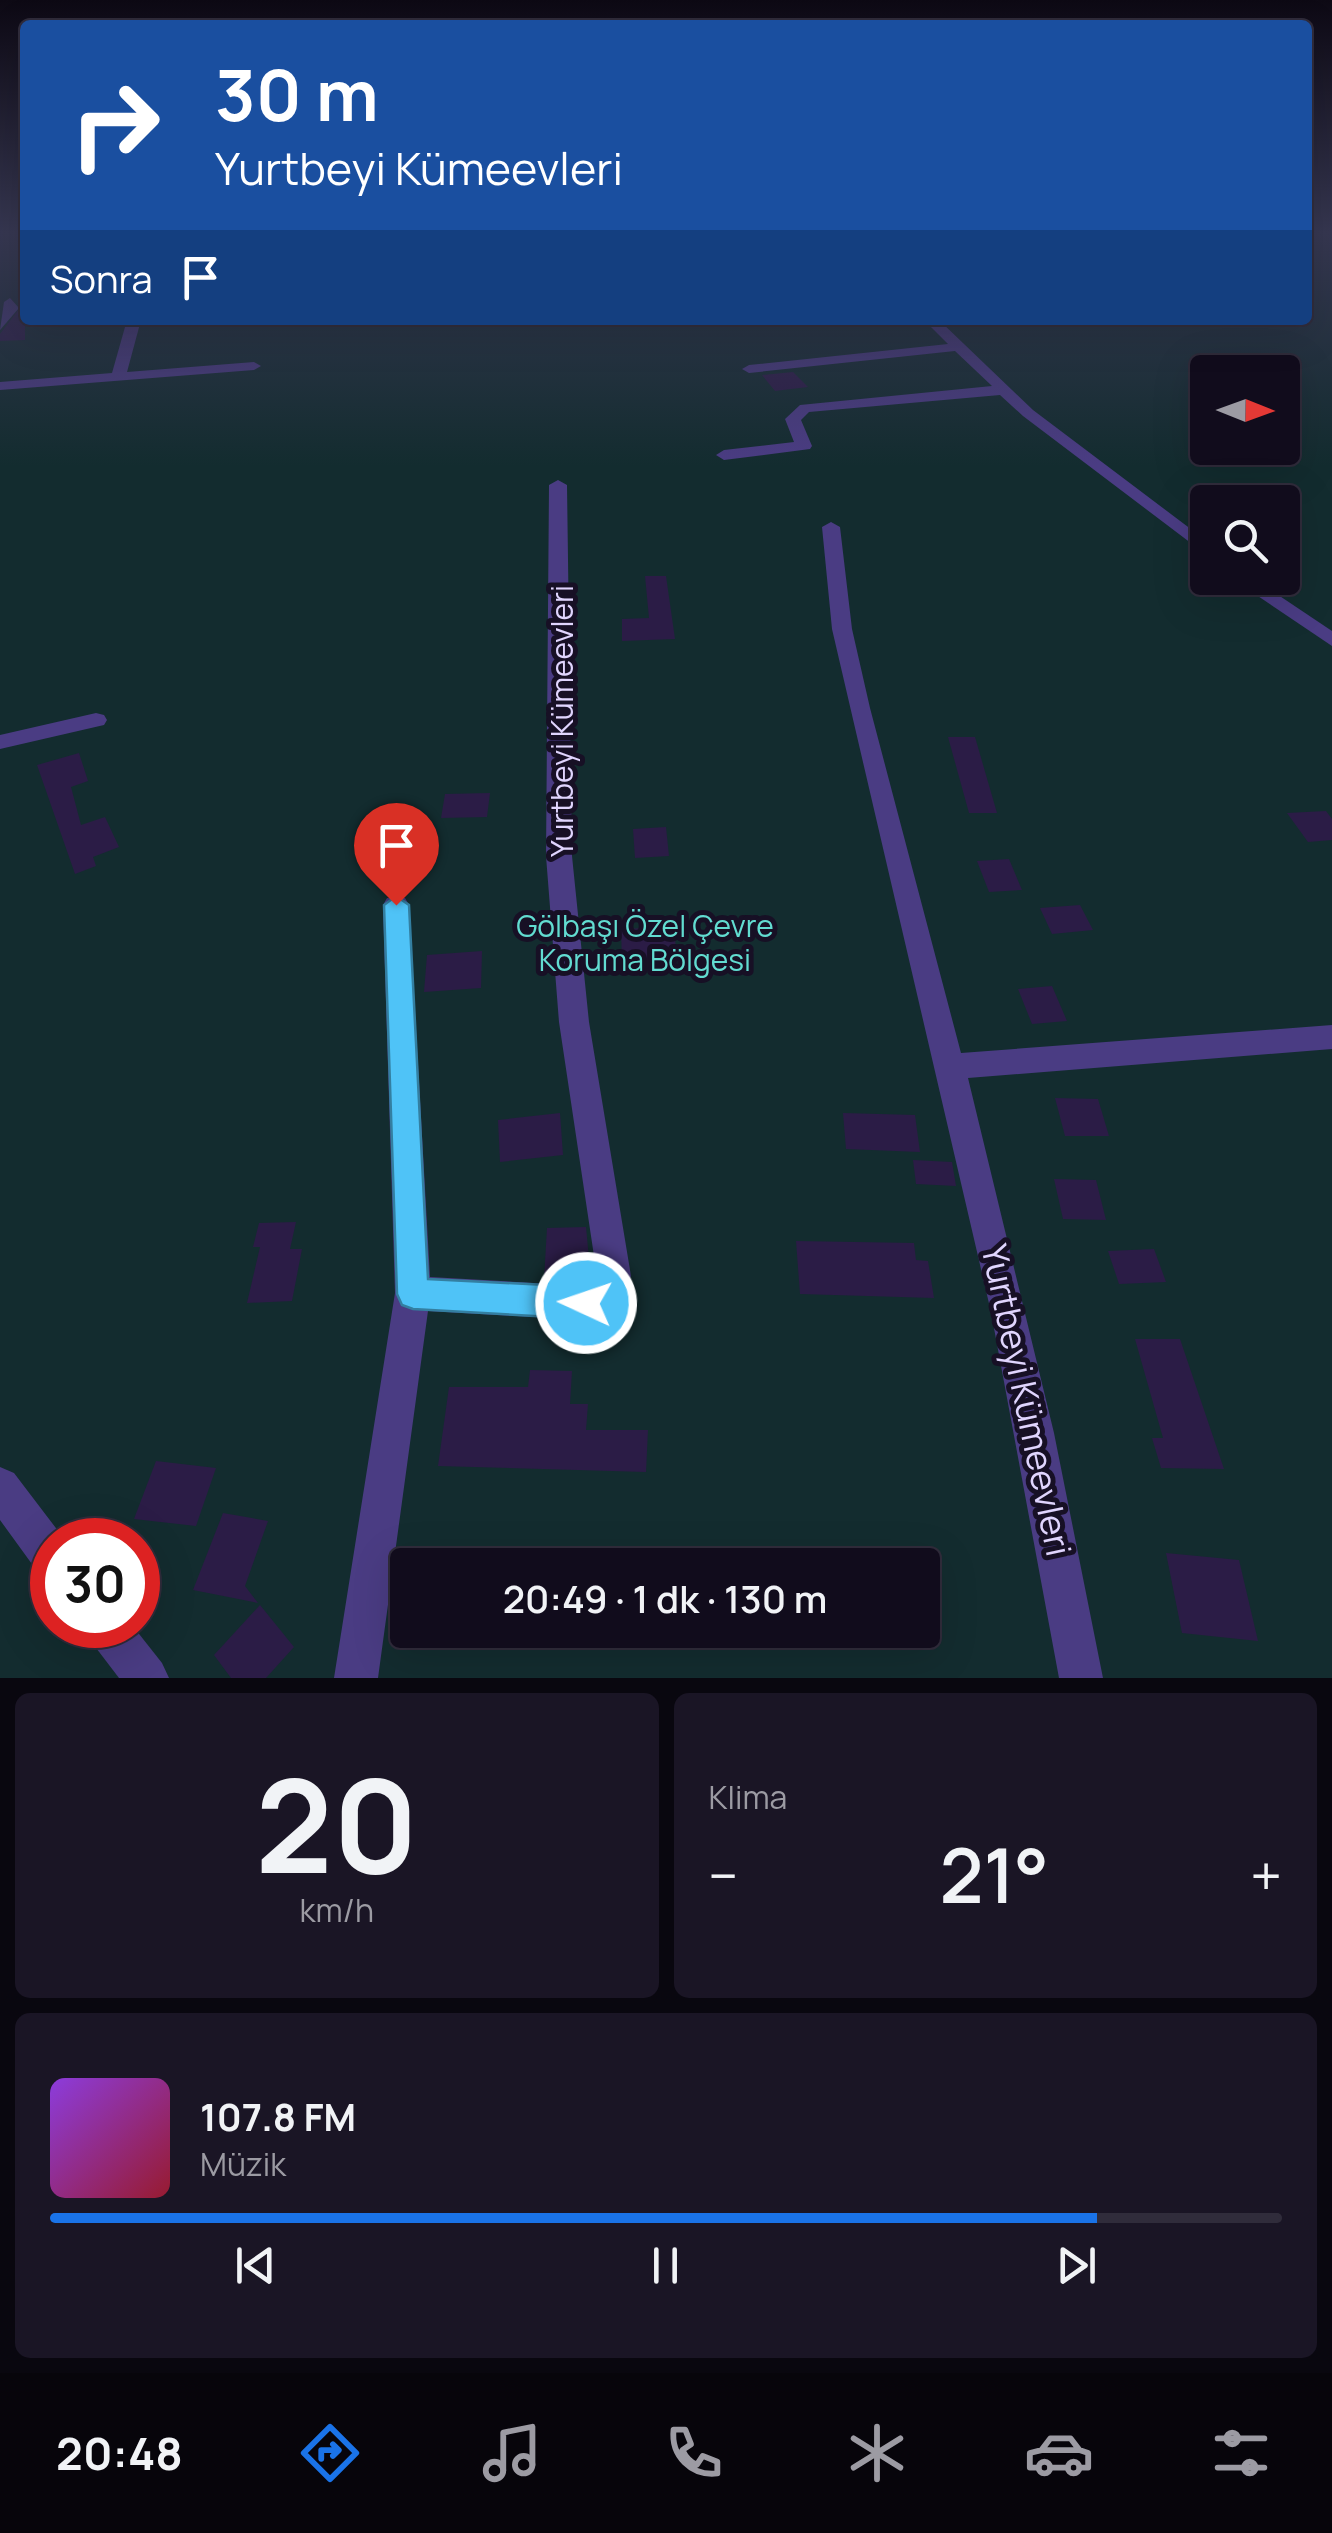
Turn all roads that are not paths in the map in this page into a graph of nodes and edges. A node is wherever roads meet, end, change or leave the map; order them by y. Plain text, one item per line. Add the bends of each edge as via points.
1 (133, 325) edge
2 (935, 325) edge
3 (955, 347) junction
4 (254, 366) dead end
5 (749, 369) dead end
6 (118, 376) junction
7 (0, 386) edge
8 (1001, 390) junction
9 (724, 455) dead end
10 (558, 485) dead end
11 (830, 526) dead end
12 (1190, 537) edge
13 (1267, 595) edge
14 (1332, 640) edge
15 (96, 720) dead end
16 (0, 742) edge
17 (396, 905) dead end
18 (1332, 1038) edge
19 (948, 1066) junction
20 (413, 1294) junction
21 (0, 1486) edge
22 (30, 1526) edge
23 (123, 1648) edge
24 (147, 1678) edge
25 (356, 1678) edge
26 (1081, 1678) edge

1 - 6 street
2 - 3 street
3 - 5 street
3 - 8 street
4 - 6 street
6 - 7 street
8 - 9 street via 805,408 793,419 804,446
8 - 12 street
10 - 20 street, Yurtbeyi Kümeevleri via 559,856 574,1022 614,1276 607,1296 586,1303
11 - 19 street, Yurtbeyi Kümeevleri via 842,629
13 - 14 street
15 - 16 street
17 - 20 street
18 - 19 street
19 - 26 street, Yurtbeyi Kümeevleri via 1053,1508
20 - 25 street
21 - 22 street
23 - 24 street

